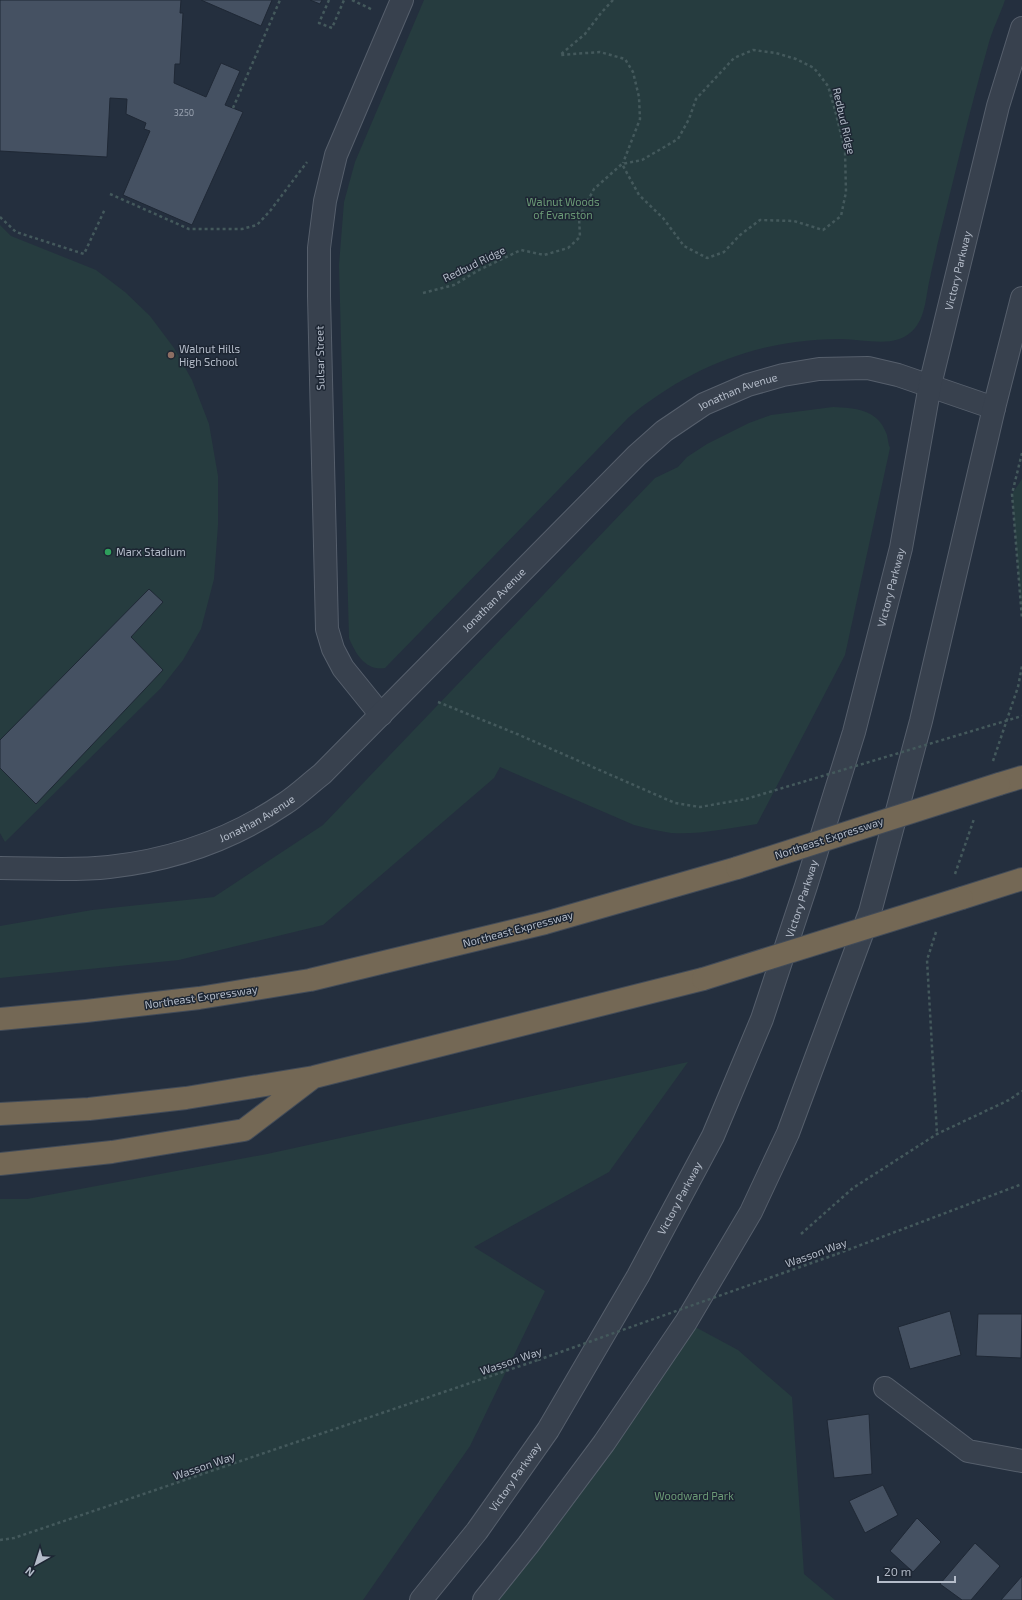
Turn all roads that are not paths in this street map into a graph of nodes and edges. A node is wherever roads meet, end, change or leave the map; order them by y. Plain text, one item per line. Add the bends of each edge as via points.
1 (402, 0) edge
2 (1022, 28) edge
3 (1022, 298) edge
4 (930, 385) junction
5 (994, 408) junction
6 (381, 715) junction
7 (1022, 777) edge
8 (0, 868) edge
9 (1022, 880) edge
10 (0, 1019) edge
11 (314, 1077) junction
12 (0, 1114) edge
13 (0, 1164) edge
14 (885, 1388) dead end
15 (1022, 1461) edge
16 (421, 1600) edge
17 (484, 1600) edge

1 - 6 street, Sulsar Street via 336,155 325,201 319,248 327,629 333,649 343,668
2 - 4 street, Victory Parkway via 998,106
3 - 5 street
4 - 5 street, Jonathan Avenue
4 - 6 street, Jonathan Avenue via 868,368 819,369 783,375 748,385 704,404 664,431 637,455
4 - 16 street, Victory Parkway via 901,548 854,732 762,1019 713,1136 641,1269 548,1430 477,1531
5 - 17 street via 921,721 870,912 788,1133 751,1212 686,1322 604,1443
6 - 8 street, Jonathan Avenue via 322,774 285,804 244,828 201,847 155,860 108,867
7 - 10 highway, Northeast Expressway, bridge via 737,868 545,923 310,980 199,998 86,1012
9 - 11 highway, bridge via 703,979
11 - 12 highway via 186,1098 89,1109
11 - 13 highway via 244,1130 112,1152
14 - 15 street via 968,1451

